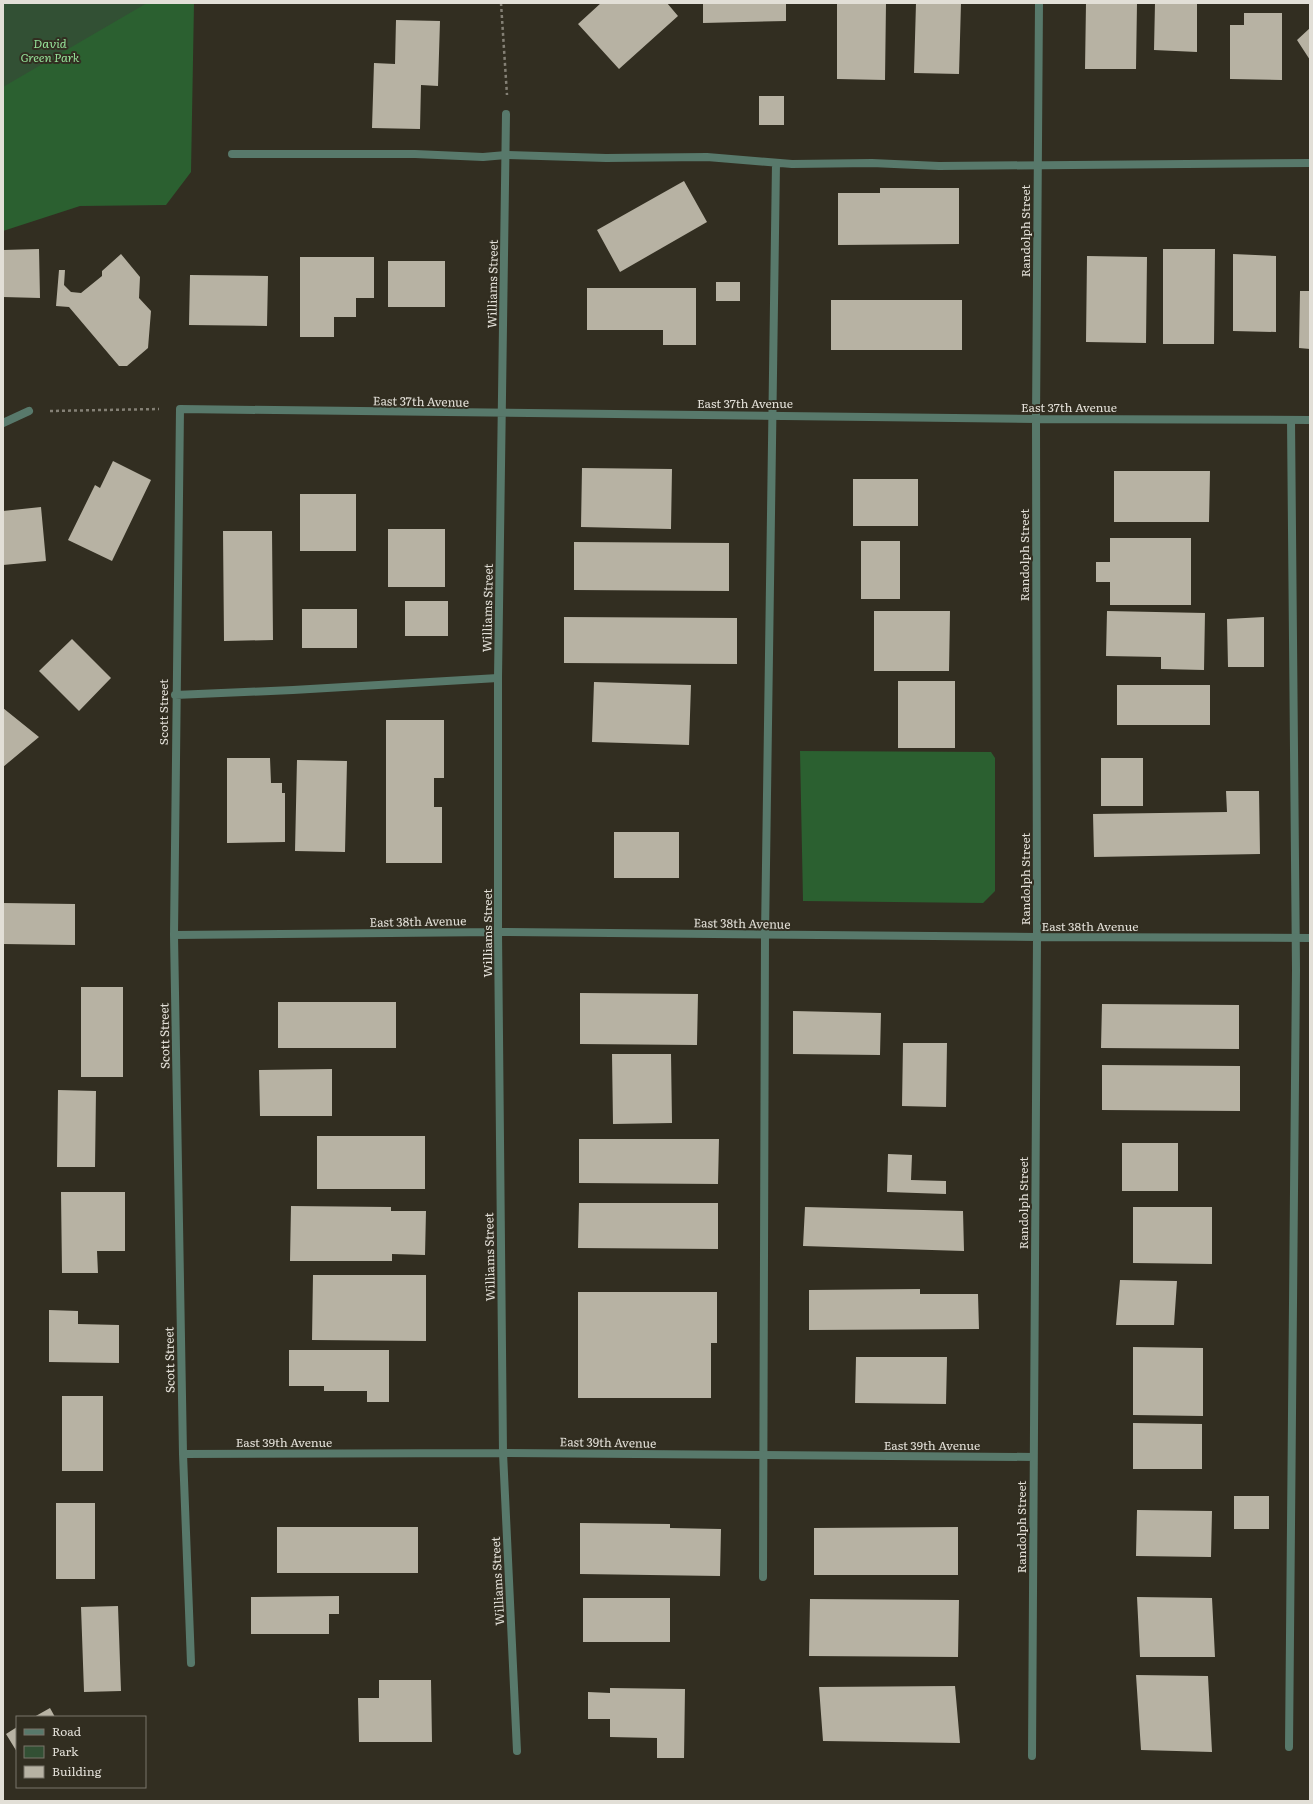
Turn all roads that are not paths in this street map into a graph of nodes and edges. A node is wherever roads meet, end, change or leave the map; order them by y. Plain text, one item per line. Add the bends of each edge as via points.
1 (1039, 3) edge
2 (506, 114) road end
3 (232, 154) dead end
4 (506, 155) junction
5 (776, 163) junction
6 (1310, 163) edge
7 (1038, 166) junction
8 (180, 409) joint
9 (29, 411) road end
10 (501, 414) junction
11 (774, 415) junction
12 (1036, 419) junction
13 (1291, 420) junction
14 (1310, 420) edge
15 (3, 423) edge
16 (498, 678) junction
17 (175, 695) junction
18 (498, 932) junction
19 (174, 935) junction
20 (765, 935) junction
21 (1037, 937) junction
22 (1296, 938) junction
23 (1310, 938) edge
24 (503, 1453) junction
25 (183, 1454) junction
26 (764, 1456) junction
27 (1033, 1457) junction
28 (763, 1577) dead end
29 (191, 1663) dead end
30 (1289, 1747) dead end
31 (517, 1751) dead end
32 (1032, 1756) dead end

1 - 7 street, Randolph Street
2 - 4 street, Williams Street
3 - 4 street via 415,154 482,157
4 - 5 street via 606,158 707,157
4 - 10 street, Williams Street
5 - 7 street
5 - 11 street
6 - 7 street
7 - 12 street, Randolph Street
8 - 10 street, East 37th Avenue
8 - 17 street, Scott Street
9 - 15 street
10 - 11 street, East 37th Avenue
10 - 16 street, Williams Street
11 - 12 street, East 37th Avenue
11 - 20 street
12 - 13 street, East 37th Avenue
12 - 21 street, Randolph Street
13 - 14 street, East 37th Avenue
13 - 22 street
16 - 17 street
16 - 18 street, Williams Street
17 - 19 street, Scott Street
18 - 19 street, East 38th Avenue
18 - 20 street, East 38th Avenue
18 - 24 street, Williams Street
19 - 25 street, Scott Street
20 - 21 street, East 38th Avenue
20 - 26 street
21 - 22 street, East 38th Avenue
21 - 27 street, Randolph Street
22 - 23 street, East 38th Avenue
22 - 30 street
24 - 25 street, East 39th Avenue
24 - 26 street, East 39th Avenue
24 - 31 street, Williams Street
25 - 29 street, Scott Street
26 - 27 street, East 39th Avenue
26 - 28 street
27 - 32 street, Randolph Street

